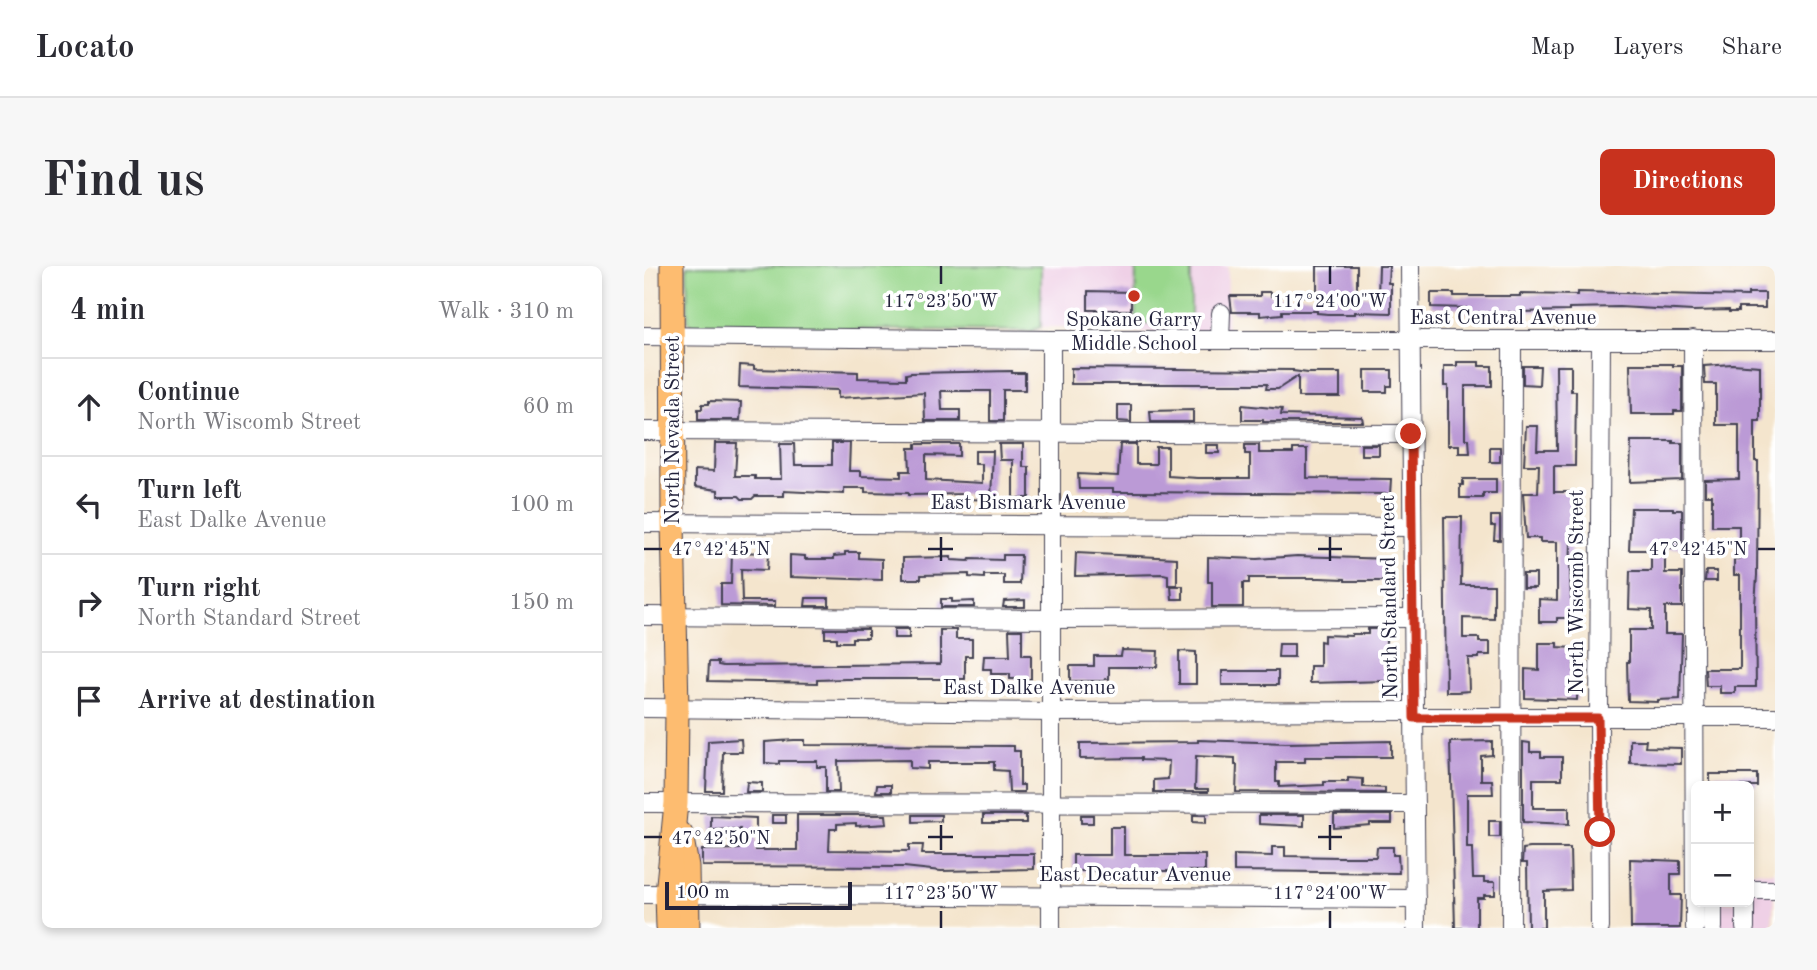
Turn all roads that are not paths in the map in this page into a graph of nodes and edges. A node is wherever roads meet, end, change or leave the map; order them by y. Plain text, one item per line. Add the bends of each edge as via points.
1 (672, 266) edge
2 (1410, 266) edge
3 (1221, 313) dead end
4 (644, 336) edge
5 (673, 336) junction
6 (1693, 339) junction
7 (1051, 340) junction
8 (1220, 340) junction
9 (1512, 340) junction
10 (1601, 340) junction
11 (1410, 341) junction
12 (1775, 341) edge
13 (644, 430) edge
14 (673, 430) junction
15 (1051, 433) junction
16 (1411, 434) junction
17 (644, 523) edge
18 (673, 523) junction
19 (1052, 526) junction
20 (1412, 527) junction
21 (644, 616) edge
22 (676, 616) junction
23 (1413, 618) junction
24 (1052, 619) junction
25 (644, 708) edge
26 (677, 708) junction
27 (1052, 712) junction
28 (1414, 714) junction
29 (1695, 717) junction
30 (1775, 717) edge
31 (1510, 718) junction
32 (1598, 718) junction
33 (644, 803) edge
34 (676, 803) junction
35 (1415, 804) junction
36 (1052, 805) junction
37 (1754, 890) edge
38 (1775, 890) edge
39 (667, 894) edge
40 (1051, 897) junction
41 (1416, 899) junction
42 (1713, 907) edge
43 (1745, 907) edge
44 (668, 928) edge
45 (688, 928) edge
46 (1052, 928) edge
47 (1416, 928) edge
48 (1511, 928) edge
49 (1600, 928) edge
50 (1695, 928) edge
51 (1713, 928) edge
52 (1745, 928) edge

1 - 5 main road, North Nevada Street
2 - 11 street, North Standard Street
3 - 8 street
4 - 5 street, East Central Avenue
5 - 7 street, East Central Avenue
5 - 14 main road, North Nevada Street
6 - 10 street, East Central Avenue
6 - 12 street, East Central Avenue
6 - 29 street
7 - 8 street, East Central Avenue
7 - 15 street
8 - 11 street, East Central Avenue
9 - 10 street, East Central Avenue
9 - 11 street, East Central Avenue
9 - 31 street
10 - 32 street, North Wiscomb Street
11 - 16 street, North Standard Street
13 - 14 street
14 - 15 street
14 - 18 main road, North Nevada Street
15 - 16 street
15 - 19 street
16 - 20 street, North Standard Street
17 - 18 street, East Bismark Avenue
18 - 19 street, East Bismark Avenue
18 - 22 main road, North Nevada Street
19 - 20 street, East Bismark Avenue
19 - 24 street
20 - 23 street, North Standard Street
21 - 22 street
22 - 24 street
22 - 26 main road, North Nevada Street
23 - 24 street
23 - 28 street, North Standard Street
24 - 27 street
25 - 26 street, East Dalke Avenue
26 - 27 street, East Dalke Avenue
26 - 34 main road, North Nevada Street
27 - 28 street, East Dalke Avenue
27 - 36 street
28 - 31 street, East Dalke Avenue
28 - 35 street, North Standard Street
29 - 30 street, East Dalke Avenue
29 - 32 street, East Dalke Avenue
29 - 50 street
31 - 32 street, East Dalke Avenue
31 - 48 street
32 - 49 street, North Wiscomb Street
33 - 34 street
34 - 36 street
34 - 39 main road, North Nevada Street
35 - 36 street
35 - 41 street, North Standard Street
36 - 40 street
37 - 38 street
39 - 40 street, East Decatur Avenue
39 - 44 main road, North Nevada Street
39 - 45 main road, North Nevada Street
40 - 41 street, East Decatur Avenue
40 - 46 street
41 - 47 street, North Standard Street
42 - 51 street
43 - 52 street

